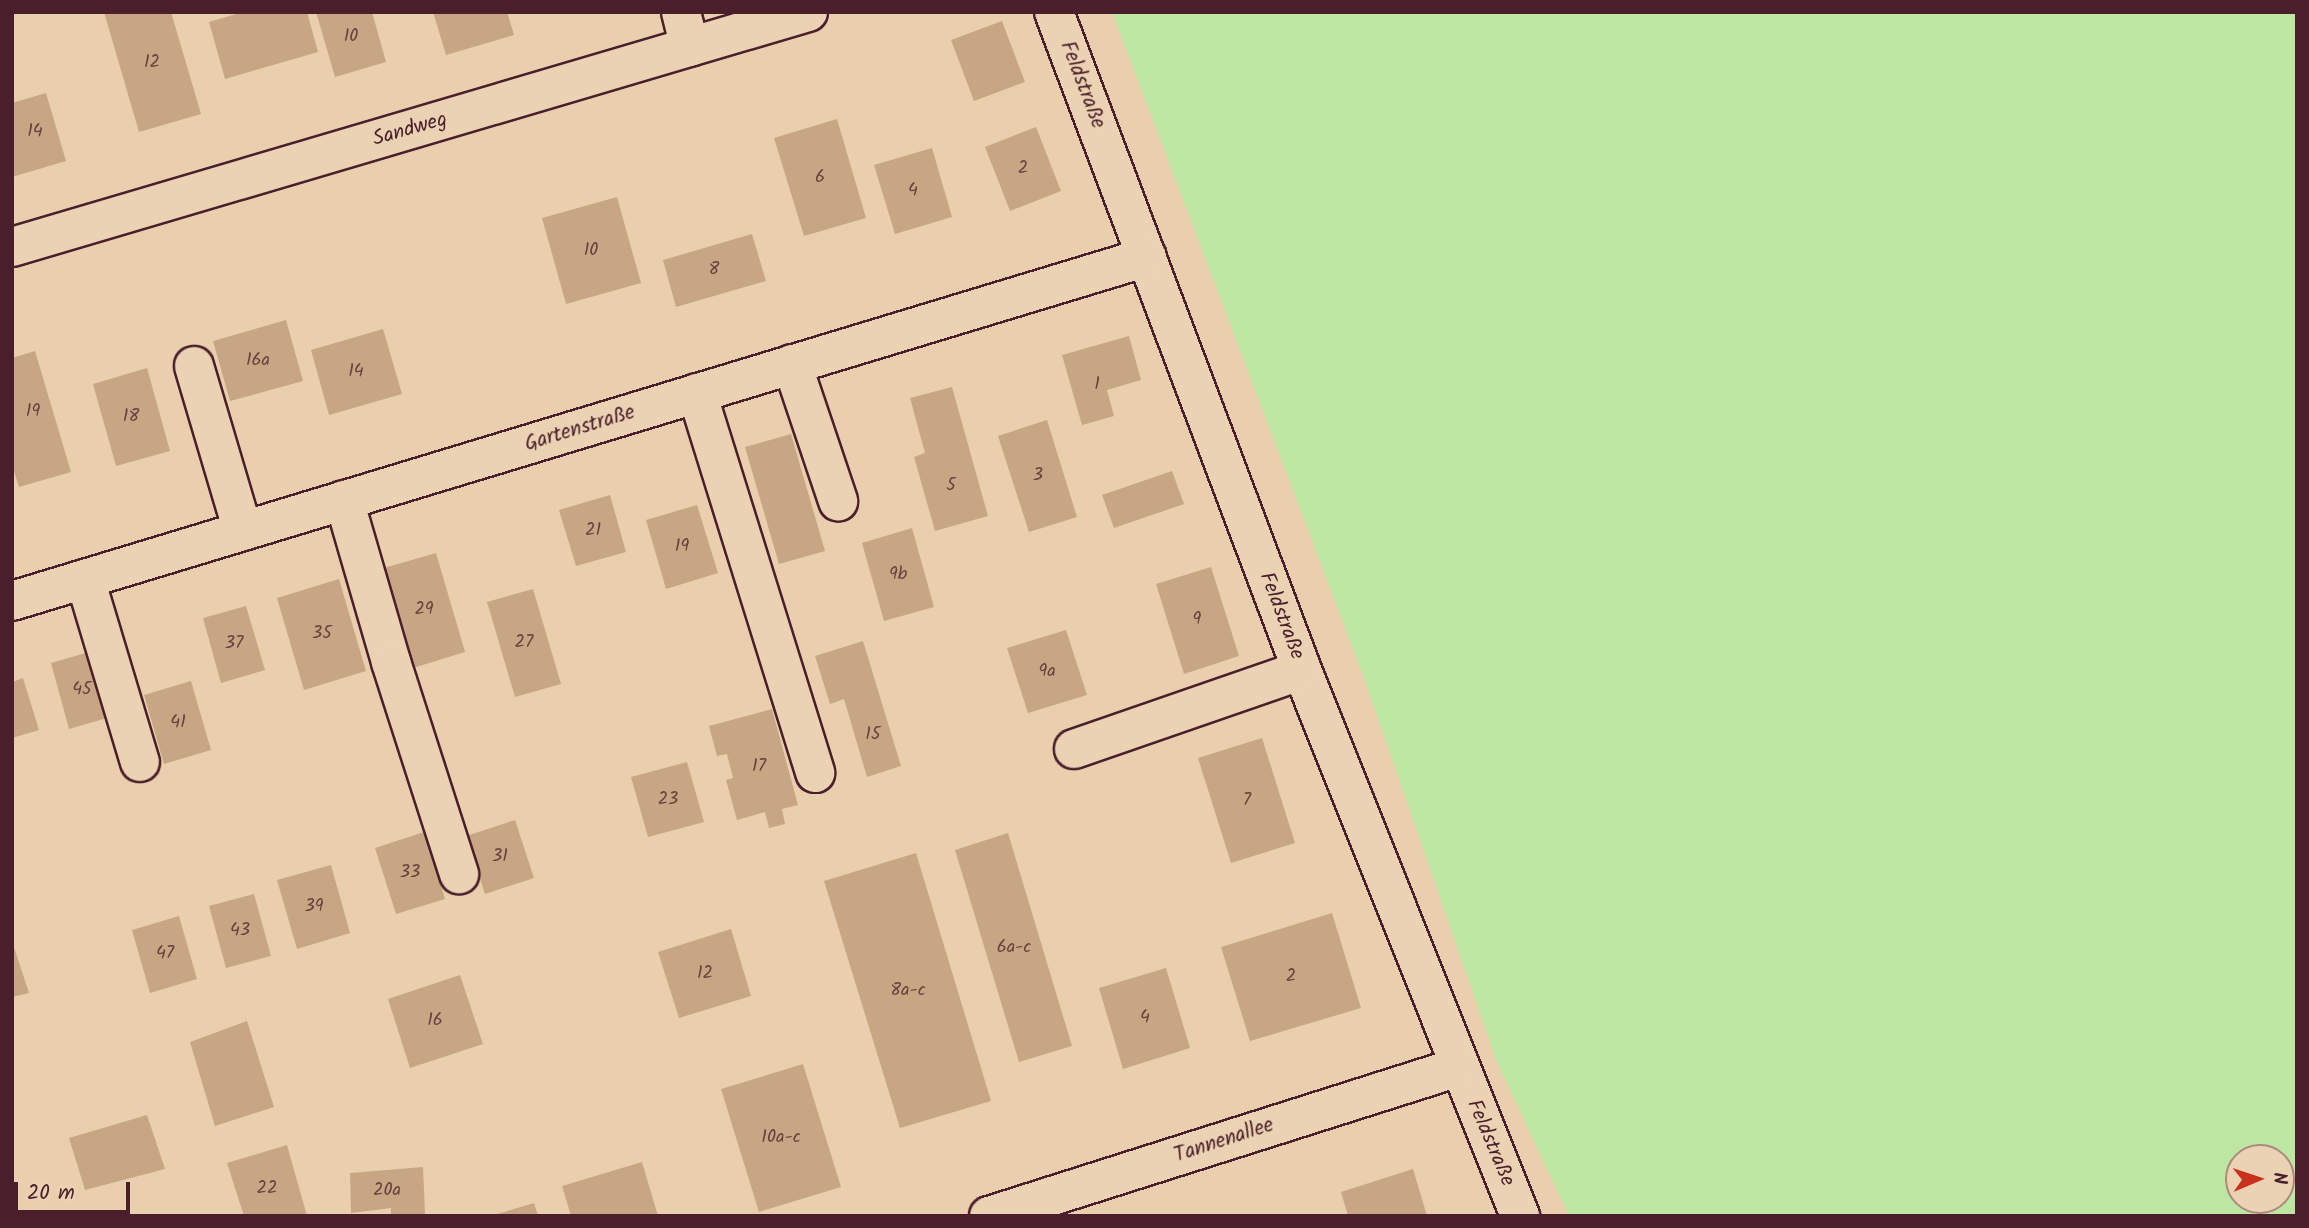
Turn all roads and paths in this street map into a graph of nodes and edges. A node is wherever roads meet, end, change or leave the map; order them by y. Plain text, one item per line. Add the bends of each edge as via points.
1 (808, 12) edge
2 (1054, 12) edge
3 (685, 30) edge
4 (12, 247) edge
5 (1147, 257) junction
6 (792, 364) junction
7 (194, 366) dead end
8 (697, 393) junction
9 (344, 500) junction
10 (838, 501) dead end
11 (243, 531) junction
12 (85, 579) junction
13 (12, 601) edge
14 (1302, 670) junction
15 (1074, 749) dead end
16 (140, 762) dead end
17 (815, 773) dead end
18 (458, 874) dead end
19 (1458, 1067) junction
20 (989, 1216) edge
21 (1520, 1216) edge

1 - 3 street, Sandweg
2 - 5 street, Feldstraße
3 - 4 street, Sandweg
5 - 6 street, Gartenstraße
5 - 14 street, Feldstraße
6 - 8 street, Gartenstraße
6 - 10 street
7 - 11 street
8 - 9 street, Gartenstraße
8 - 17 street
9 - 11 street, Gartenstraße
9 - 18 street
11 - 12 street, Gartenstraße
12 - 13 street, Gartenstraße
12 - 16 street
14 - 15 street
14 - 19 street, Feldstraße
19 - 20 street, Tannenallee
19 - 21 street, Feldstraße

